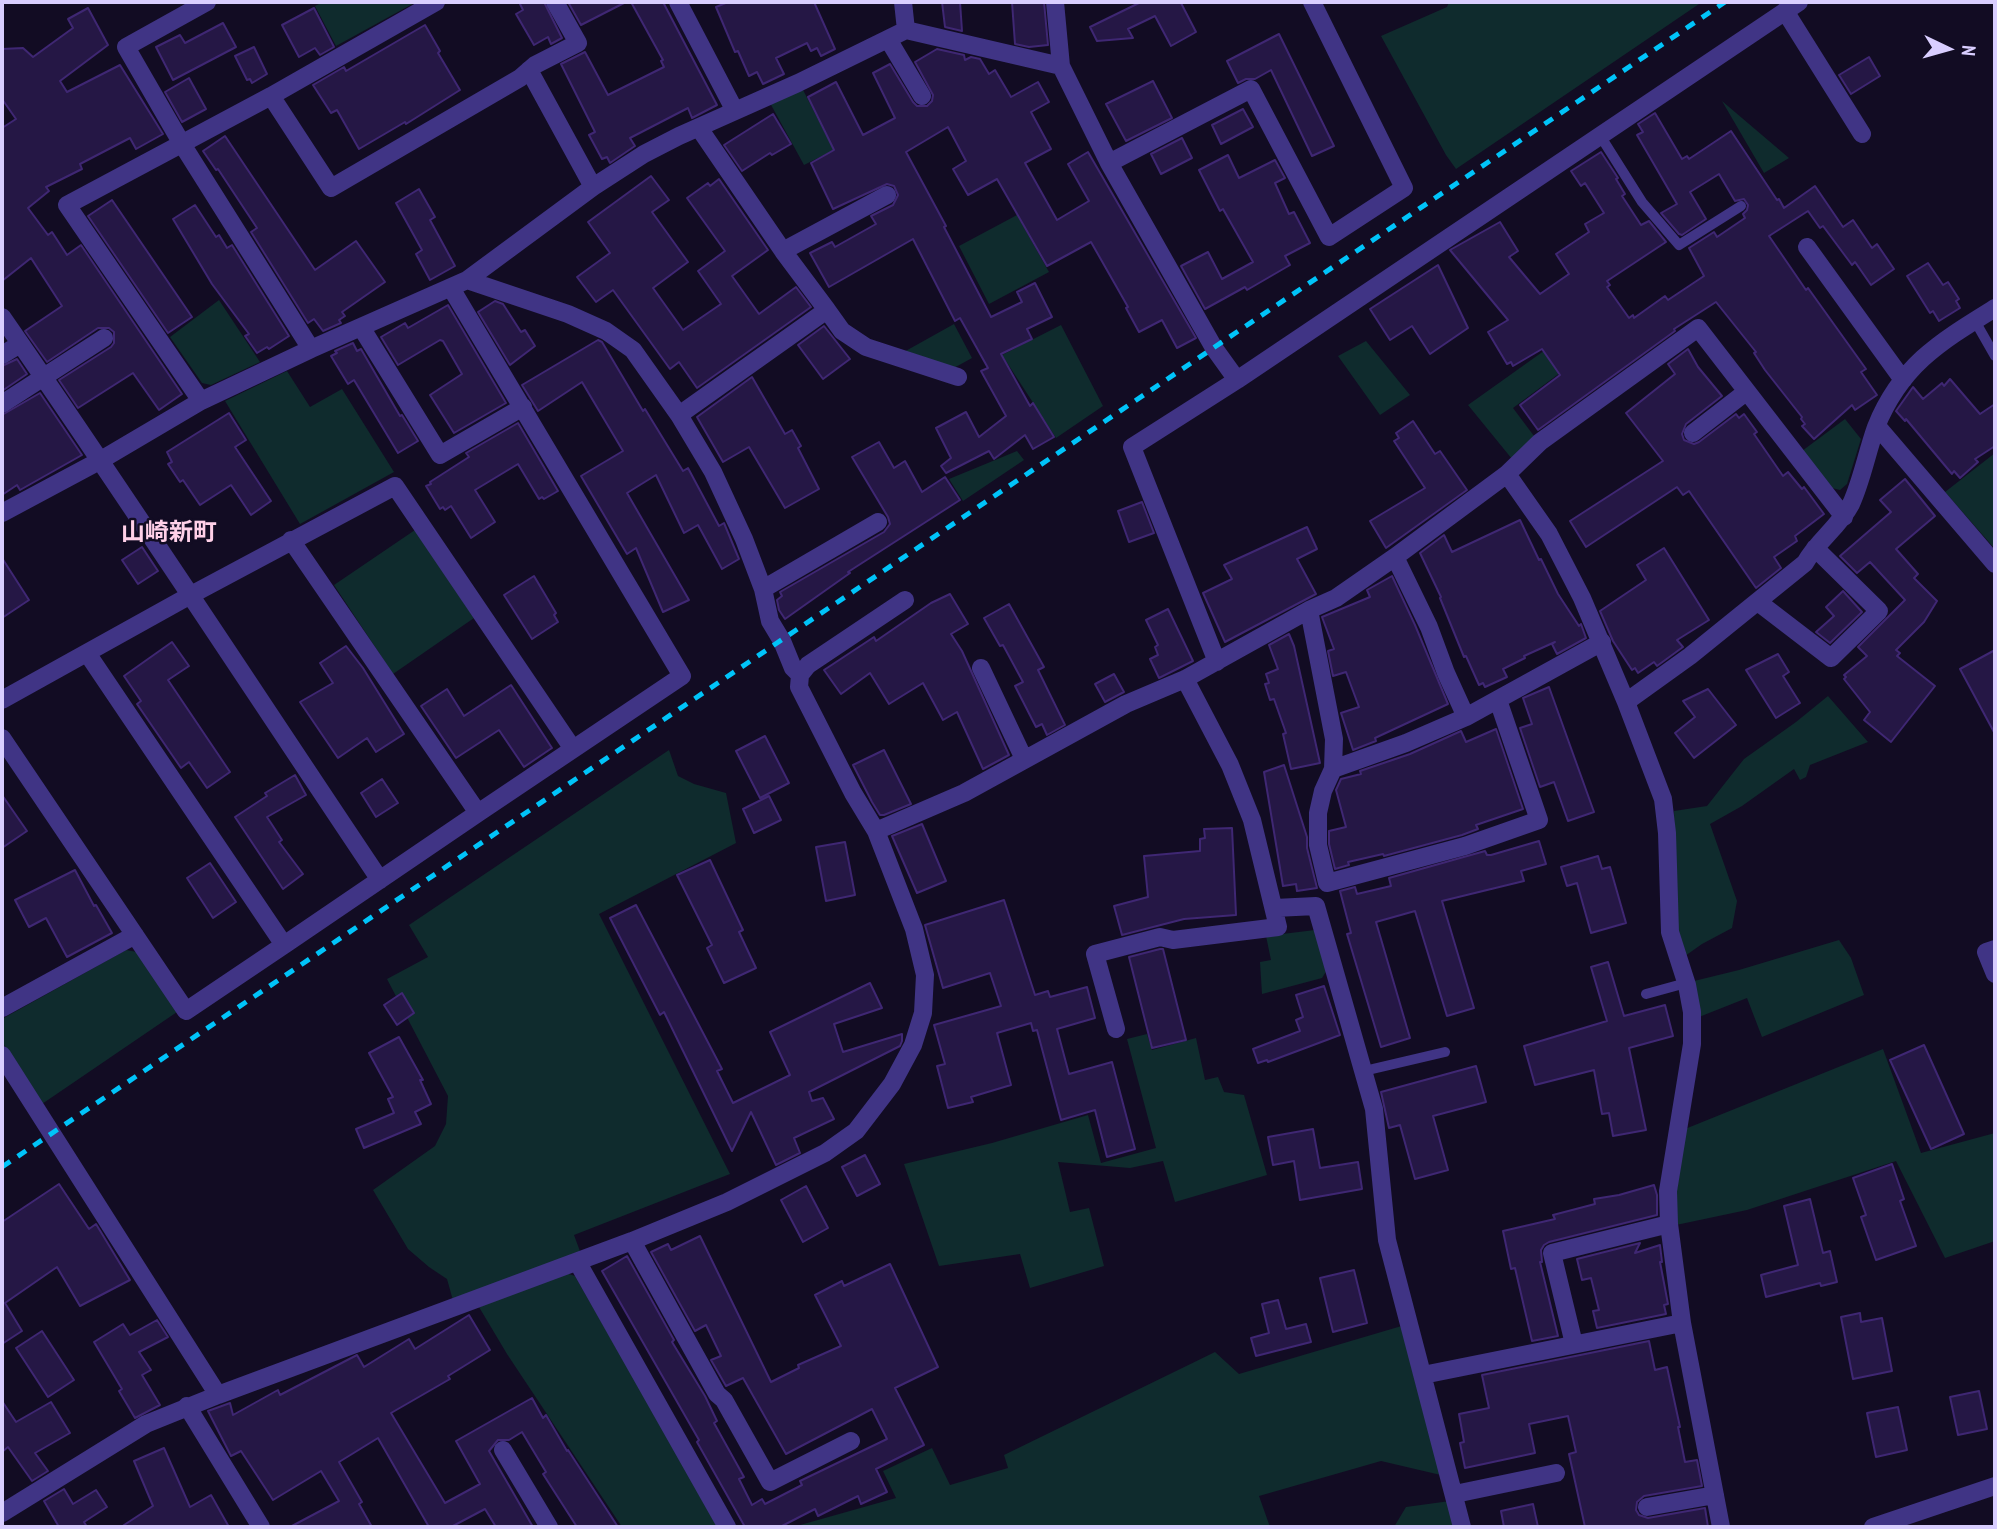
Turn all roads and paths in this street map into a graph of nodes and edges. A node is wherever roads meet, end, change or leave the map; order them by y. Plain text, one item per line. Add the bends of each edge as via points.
1 (207, 2) edge
2 (436, 2) edge
3 (555, 2) edge
4 (678, 2) edge
5 (903, 2) edge
6 (1055, 2) edge
7 (1312, 2) edge
8 (1792, 6) edge
9 (906, 30) junction
10 (888, 39) junction
11 (1061, 66) junction
12 (529, 71) junction
13 (271, 96) junction
14 (922, 96) dead end
15 (735, 111) junction
16 (699, 128) junction
17 (1862, 134) dead end
18 (1601, 137) junction
19 (182, 144) junction
20 (1109, 163) junction
21 (593, 187) junction
22 (887, 195) dead end
23 (1741, 206) dead end
24 (1807, 247) dead end
25 (783, 251) junction
26 (459, 284) junction
27 (1995, 309) edge
28 (827, 310) junction
29 (2, 317) edge
30 (1975, 321) junction
31 (361, 327) junction
32 (104, 338) dead end
33 (20, 344) junction
34 (311, 349) junction
35 (2, 355) edge
36 (1995, 356) edge
37 (958, 377) dead end
38 (44, 378) junction
39 (1237, 380) junction
40 (1903, 380) junction
41 (1746, 392) junction
42 (201, 401) junction
43 (2, 404) edge
44 (523, 407) junction
45 (680, 415) junction
46 (1877, 426) junction
47 (1693, 433) dead end
48 (101, 460) junction
49 (1507, 474) junction
50 (2, 513) edge
51 (1844, 517) junction
52 (878, 522) dead end
53 (291, 540) junction
54 (1815, 548) junction
55 (1395, 557) junction
56 (1995, 564) edge
57 (763, 589) junction
58 (189, 596) junction
59 (905, 600) dead end
60 (1758, 602) junction
61 (1309, 610) junction
62 (1602, 642) junction
63 (87, 653) junction
64 (1217, 662) junction
65 (981, 668) dead end
66 (800, 675) junction
67 (1185, 679) junction
68 (2, 700) edge
69 (1498, 700) junction
70 (1626, 702) junction
71 (1466, 717) junction
72 (2, 738) edge
73 (573, 750) junction
74 (1024, 759) junction
75 (1333, 769) junction
76 (478, 813) junction
77 (876, 831) junction
78 (380, 880) junction
79 (1275, 908) junction
80 (135, 935) junction
81 (284, 945) junction
82 (1995, 948) edge
83 (1995, 974) edge
84 (1686, 983) junction
85 (1646, 994) dead end
86 (2, 1008) edge
87 (1116, 1029) dead end
88 (1445, 1052) dead end
89 (2, 1055) edge
90 (1364, 1071) junction
91 (1669, 1224) junction
92 (632, 1241) junction
93 (578, 1263) junction
94 (1682, 1323) junction
95 (1574, 1344) junction
96 (1423, 1375) junction
97 (218, 1395) junction
98 (187, 1406) junction
99 (850, 1441) dead end
100 (503, 1450) dead end
101 (1556, 1473) dead end
102 (1995, 1486) edge
103 (1455, 1494) junction
104 (1715, 1495) junction
105 (1647, 1507) dead end
106 (2, 1513) edge
107 (261, 1527) edge
108 (549, 1527) edge
109 (727, 1527) edge
110 (1462, 1527) edge
111 (1721, 1527) edge
112 (1873, 1527) edge

1 - 19 street via 126,47
2 - 13 street
3 - 12 street via 578,43
4 - 15 street
5 - 9 street
6 - 11 street
7 - 20 street via 1404,188 1329,237 1251,89
8 - 17 street
8 - 18 street
9 - 10 street
9 - 11 street
10 - 14 street
10 - 15 street
11 - 20 street
12 - 13 street via 331,188
12 - 21 street
13 - 19 street
15 - 16 street
16 - 21 street via 644,154
16 - 25 street
18 - 23 lane via 1642,202 1679,245
18 - 39 street
19 - 34 street
19 - 42 street via 67,205
20 - 39 street via 1214,348
21 - 26 street
22 - 25 street
24 - 40 street
25 - 28 street
26 - 31 street
26 - 44 street
26 - 45 street via 568,314 606,331 633,350
27 - 30 street
28 - 37 street via 842,331 866,347
28 - 45 street
29 - 33 street
30 - 36 lane
30 - 40 street via 1928,353
31 - 34 street
31 - 44 street via 440,455
32 - 38 street
33 - 35 street
33 - 38 street
34 - 42 street
38 - 43 street
38 - 48 street
39 - 64 street via 1132,447
40 - 46 street via 1891,394
41 - 47 street
41 - 49 street via 1698,328 1540,442
41 - 51 street
42 - 48 street
44 - 73 street via 682,676
45 - 57 street via 713,472
46 - 51 street
46 - 56 street
48 - 50 street
48 - 58 street
49 - 55 street
49 - 62 street via 1549,534
51 - 54 street
52 - 57 street
53 - 58 street
53 - 73 street via 395,485
53 - 76 street
54 - 60 street via 1805,563
54 - 60 street via 1879,611 1831,658
55 - 61 street via 1336,598
55 - 71 street
57 - 66 street via 770,621
58 - 63 street
58 - 78 street
59 - 66 street
60 - 70 street
61 - 64 street
61 - 75 street via 1334,739
62 - 69 street
62 - 70 street
63 - 68 street
63 - 81 street
64 - 67 street
65 - 74 street
66 - 77 street via 799,688
67 - 74 street via 1126,704
67 - 79 street via 1230,765 1252,820
69 - 71 street
69 - 75 street via 1539,820 1465,846 1326,883 1318,845 1318,813
70 - 84 street via 1663,799 1670,932
71 - 75 street
72 - 80 street
73 - 76 street
74 - 77 street via 964,793
76 - 78 street
77 - 92 street via 914,929 925,975 923,1013 913,1045 892,1084 856,1131 825,1153 727,1202
78 - 81 street
79 - 87 street via 1278,927 1173,940 1160,937 1095,954
79 - 90 street via 1316,906
80 - 81 street via 186,1011
80 - 86 street
82 - 83 street via 1986,952
84 - 85 lane
84 - 91 street via 1692,1044 1668,1191
88 - 90 lane
89 - 97 street
90 - 96 street via 1374,1109 1387,1240
91 - 94 street
91 - 95 street via 1552,1253
92 - 93 street
92 - 99 street via 770,1482
93 - 97 street
93 - 109 street
94 - 95 street
94 - 104 street
95 - 96 street
96 - 103 street
97 - 98 street
98 - 106 street via 146,1424
98 - 107 street
100 - 108 street
101 - 103 street
102 - 112 street
103 - 110 street
104 - 105 street
104 - 111 street

